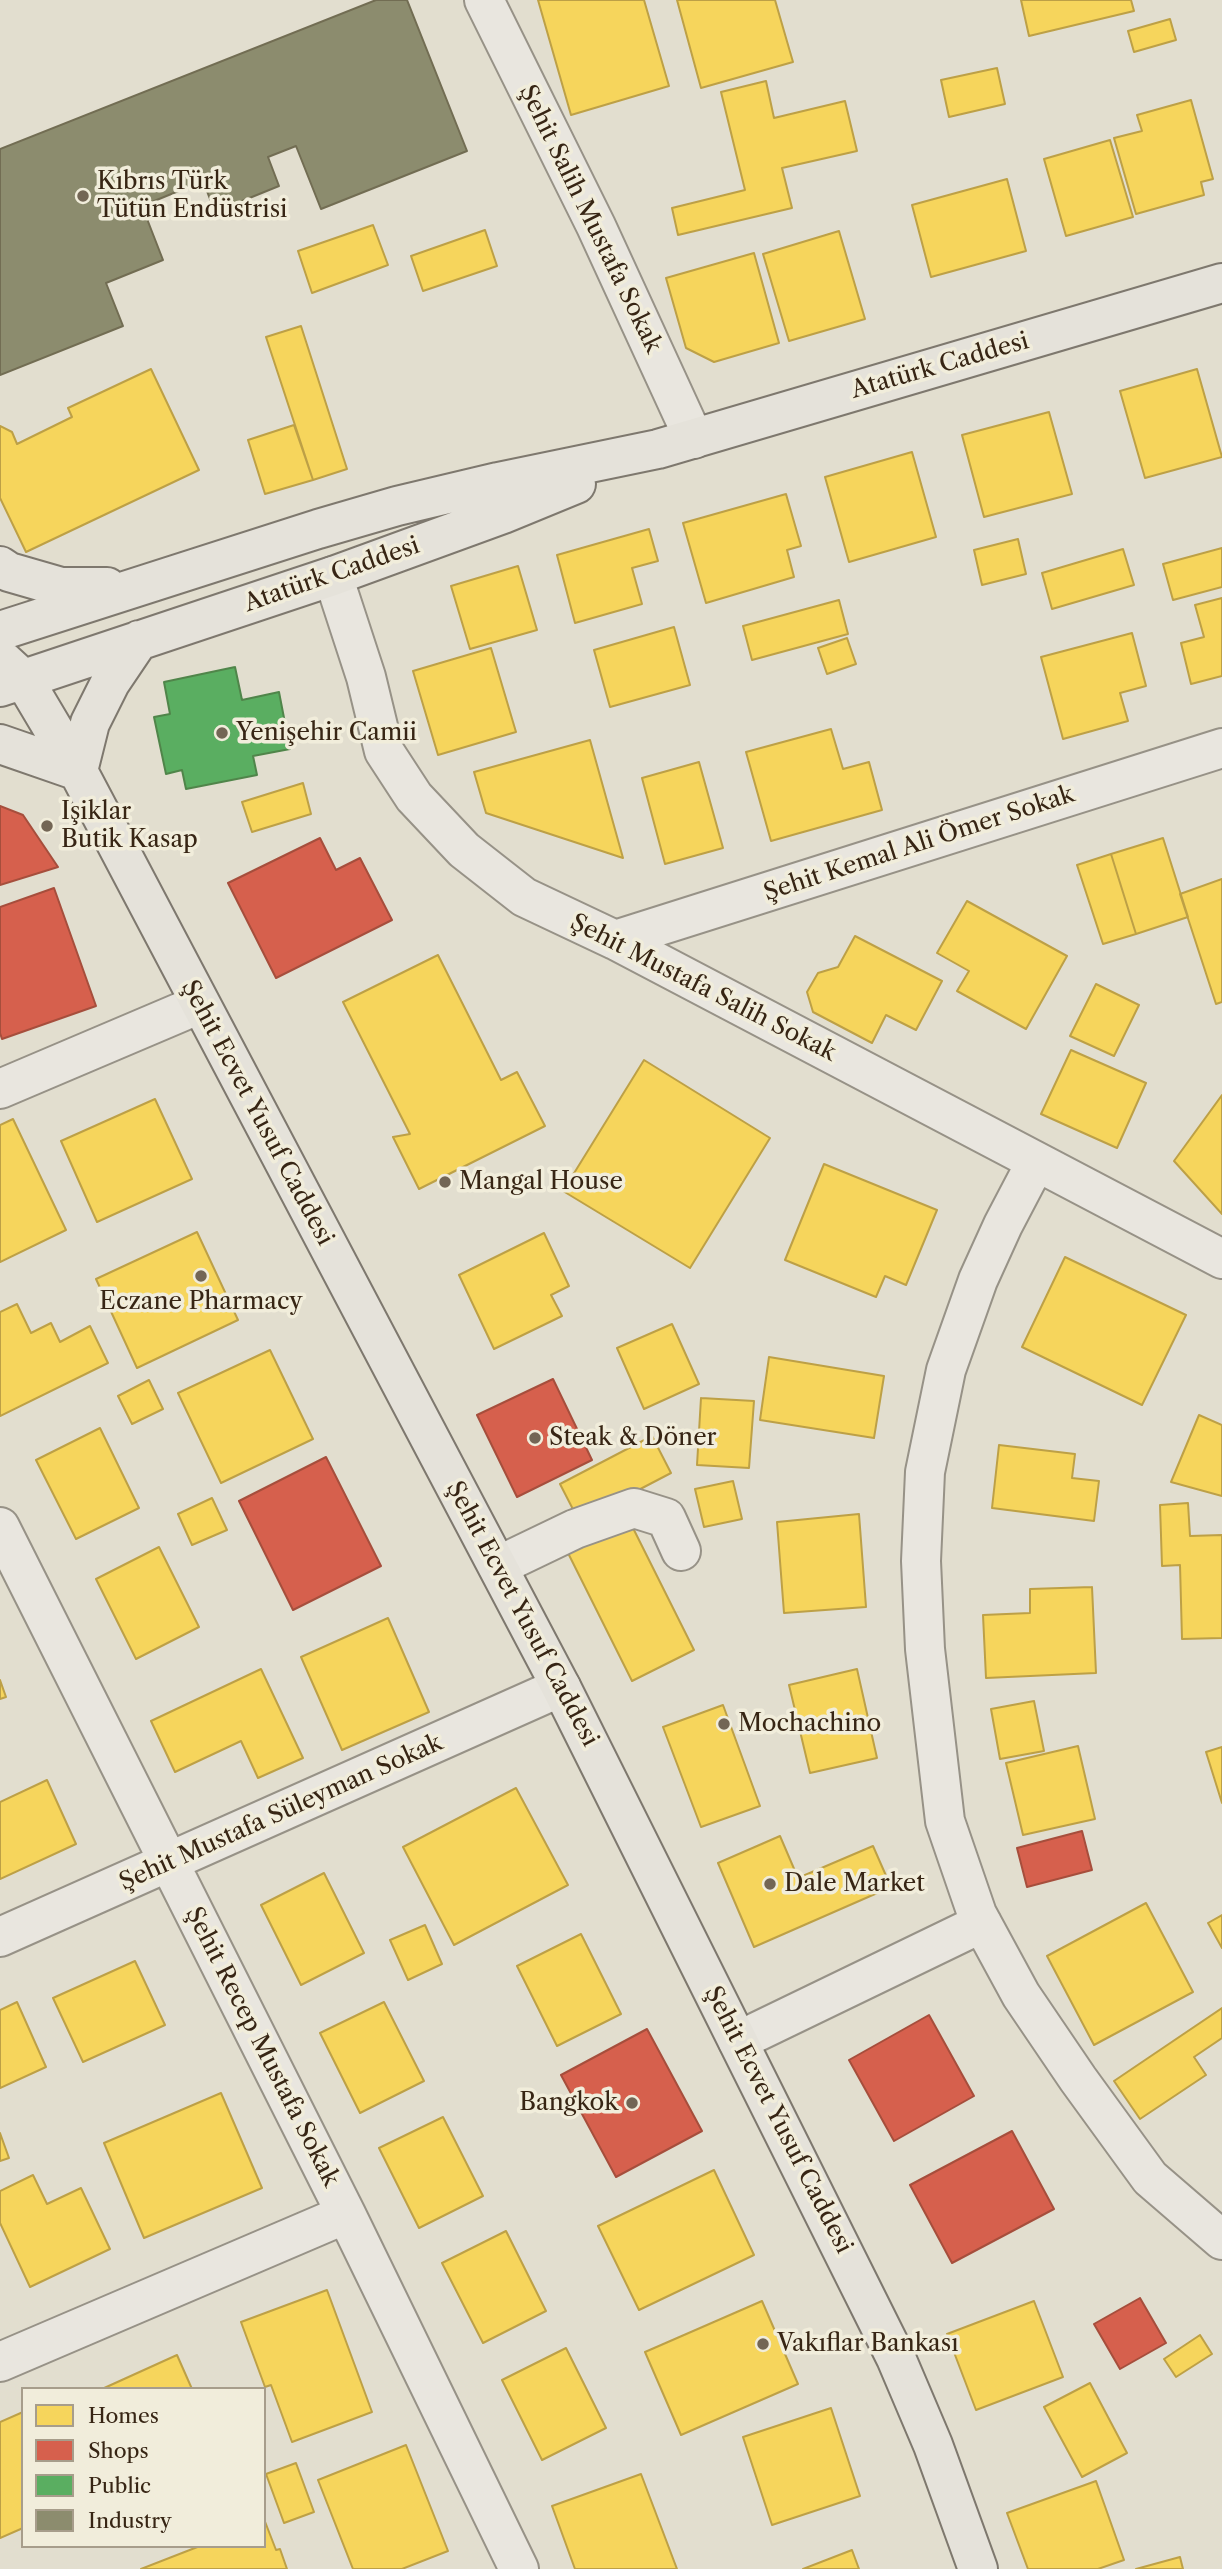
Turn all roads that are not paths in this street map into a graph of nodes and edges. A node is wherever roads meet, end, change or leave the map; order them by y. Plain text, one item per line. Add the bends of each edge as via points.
1 (484, 0) edge
2 (1222, 283) edge
3 (676, 444) junction
4 (0, 566) edge
5 (333, 576) junction
6 (141, 587) junction
7 (139, 640) junction
8 (7, 647) edge
9 (0, 744) edge
10 (1222, 748) edge
11 (78, 771) junction
12 (615, 940) junction
13 (200, 1004) junction
14 (0, 1089) edge
15 (1037, 1162) junction
16 (1222, 1259) edge
17 (0, 1527) edge
18 (681, 1551) dead end
19 (498, 1566) junction
20 (561, 1687) junction
21 (169, 1863) junction
22 (982, 1923) junction
23 (0, 1937) edge
24 (738, 2041) junction
25 (346, 2214) junction
26 (1222, 2241) edge
27 (0, 2361) edge
28 (517, 2568) edge
29 (978, 2569) edge

1 - 3 street, Şehit Salih Mustafa Sokak via 596,226
2 - 3 main road, Atatürk Caddesi
3 - 5 main road, Atatürk Caddesi
3 - 6 main road, Atatürk Caddesi via 397,506
4 - 6 main road via 61,587
5 - 7 main road, Atatürk Caddesi
5 - 12 street, Şehit Mustafa Salih Sokak via 384,751 414,797 464,850 524,897
6 - 8 main road, Atatürk Caddesi
7 - 8 main road, Atatürk Caddesi
7 - 11 main road via 90,723
8 - 11 main road, Şehit Ecvet Yusuf Caddesi
9 - 11 main road
10 - 12 street, Şehit Kemal Ali Ömer Sokak
11 - 13 main road, Şehit Ecvet Yusuf Caddesi
12 - 15 street, Şehit Mustafa Salih Sokak
13 - 14 street
13 - 19 main road, Şehit Ecvet Yusuf Caddesi
15 - 16 street, Şehit Mustafa Salih Sokak
15 - 22 street via 978,1280 946,1370 925,1472 921,1561 934,1741 945,1821
17 - 21 street, Şehit Recep Mustafa Sokak
18 - 19 street via 666,1518 634,1508 575,1529
19 - 20 main road, Şehit Ecvet Yusuf Caddesi
20 - 21 street, Şehit Mustafa Süleyman Sokak
20 - 24 main road, Şehit Ecvet Yusuf Caddesi
21 - 23 street, Şehit Mustafa Süleyman Sokak
21 - 25 street, Şehit Recep Mustafa Sokak
22 - 24 street
22 - 26 street via 1021,1995 1150,2178
24 - 29 main road, Şehit Ecvet Yusuf Caddesi via 896,2358
25 - 27 street
25 - 28 street, Şehit Recep Mustafa Sokak

